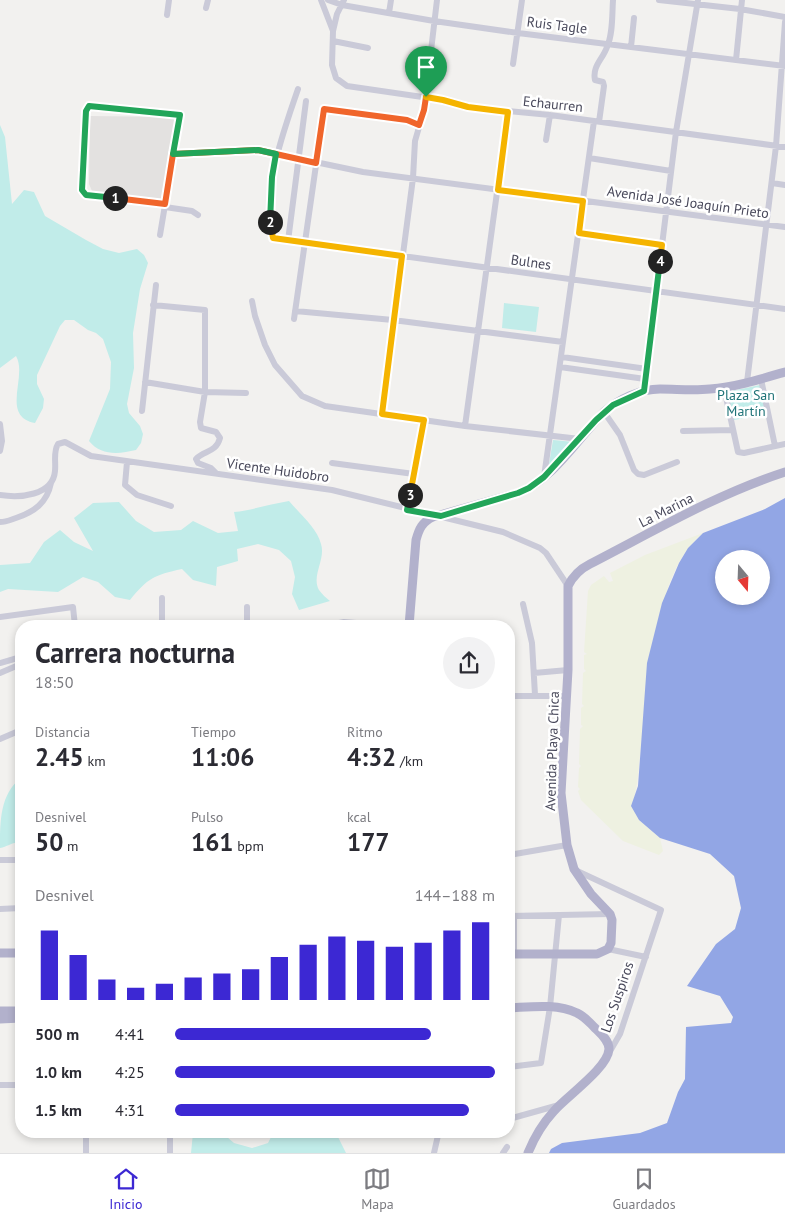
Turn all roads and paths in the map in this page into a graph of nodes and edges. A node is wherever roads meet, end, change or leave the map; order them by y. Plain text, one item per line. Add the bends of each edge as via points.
1 (169, 0) edge
2 (208, 0) edge
3 (321, 0) edge
4 (328, 0) edge
5 (391, 0) edge
6 (437, 0) edge
7 (522, 0) edge
8 (613, 0) edge
9 (659, 0) edge
10 (742, 0) edge
11 (343, 2) edge
12 (697, 2) edge
13 (206, 8) dead end
14 (740, 10) junction
15 (389, 13) junction
16 (166, 16) dead end
17 (785, 17) edge
18 (634, 18) dead end
19 (434, 21) junction
20 (785, 22) edge
21 (333, 31) junction
22 (518, 33) junction
23 (333, 41) junction
24 (609, 43) junction
25 (631, 46) junction
26 (368, 48) dead end
27 (688, 55) junction
28 (736, 60) junction
29 (514, 64) dead end
30 (783, 66) edge
31 (298, 89) dead end
32 (426, 97) junction
33 (306, 102) dead end
34 (508, 112) junction
35 (550, 116) junction
36 (596, 122) junction
37 (419, 125) junction
38 (676, 132) junction
39 (546, 140) dead end
40 (776, 146) junction
41 (785, 148) edge
42 (173, 154) junction
43 (276, 154) junction
44 (298, 158) junction
45 (589, 158) junction
46 (316, 163) junction
47 (671, 171) junction
48 (413, 178) junction
49 (772, 183) junction
50 (785, 185) edge
51 (498, 190) junction
52 (583, 201) junction
53 (165, 205) junction
54 (666, 212) junction
55 (198, 215) dead end
56 (767, 225) junction
57 (785, 227) edge
58 (579, 233) junction
59 (160, 235) dead end
60 (288, 241) junction
61 (305, 243) junction
62 (662, 245) junction
63 (402, 256) junction
64 (487, 268) junction
65 (572, 280) junction
66 (156, 285) dead end
67 (656, 292) junction
68 (252, 301) dead end
69 (153, 305) junction
70 (757, 306) junction
71 (785, 309) edge
72 (295, 311) junction
73 (294, 319) dead end
74 (393, 320) junction
75 (478, 332) junction
76 (563, 342) junction
77 (562, 357) junction
78 (560, 367) junction
79 (647, 369) junction
80 (785, 372) edge
81 (645, 379) junction
82 (761, 379) junction
83 (145, 382) junction
84 (747, 382) junction
85 (724, 388) junction
86 (644, 391) junction
87 (205, 392) junction
88 (246, 393) dead end
89 (142, 411) dead end
90 (604, 412) junction
91 (382, 414) junction
92 (424, 420) junction
93 (0, 424) edge
94 (465, 426) junction
95 (733, 430) junction
96 (683, 431) dead end
97 (551, 436) junction
98 (580, 439) junction
99 (785, 444) edge
100 (775, 446) junction
101 (0, 451) edge
102 (127, 462) junction
103 (677, 462) dead end
104 (332, 464) dead end
105 (785, 472) edge
106 (216, 473) junction
107 (414, 474) junction
108 (544, 477) junction
109 (51, 482) junction
110 (0, 495) edge
111 (171, 506) dead end
112 (407, 510) junction
113 (441, 516) junction
114 (0, 522) edge
115 (568, 586) junction
116 (162, 598) dead end
117 (523, 604) dead end
118 (246, 607) dead end
119 (0, 617) edge
120 (74, 620) edge
121 (162, 620) edge
122 (247, 620) edge
123 (409, 620) edge
124 (15, 659) edge
125 (0, 663) edge
126 (15, 667) edge
127 (568, 670) junction
128 (0, 673) edge
129 (534, 673) junction
130 (535, 695) junction
131 (515, 696) edge
132 (567, 696) junction
133 (15, 732) edge
134 (0, 738) edge
135 (567, 845) junction
136 (515, 855) edge
137 (0, 860) edge
138 (15, 860) edge
139 (574, 869) junction
140 (0, 908) edge
141 (15, 908) edge
142 (610, 914) junction
143 (559, 915) junction
144 (515, 916) edge
145 (608, 949) junction
146 (0, 953) edge
147 (15, 953) edge
148 (515, 954) edge
149 (556, 954) junction
150 (646, 957) junction
151 (550, 1007) junction
152 (515, 1008) edge
153 (0, 1011) edge
154 (15, 1011) edge
155 (15, 1018) edge
156 (0, 1019) edge
157 (607, 1056) junction
158 (515, 1066) edge
159 (0, 1085) edge
160 (15, 1085) edge
161 (559, 1105) junction
162 (515, 1117) edge
163 (86, 1138) edge
164 (170, 1138) edge
165 (437, 1138) edge
166 (86, 1153) edge
167 (170, 1153) edge
168 (434, 1153) edge
169 (528, 1153) edge

1 - 16 street
2 - 13 street
3 - 21 street
4 - 11 street, Ruis Tagle
5 - 15 street
6 - 19 street
7 - 22 street
8 - 24 street
9 - 12 street
10 - 14 street
11 - 15 street, Ruis Tagle
11 - 21 street
12 - 14 street
12 - 27 street
14 - 17 street
14 - 28 street
15 - 19 street, Ruis Tagle
18 - 25 street
19 - 22 street, Ruis Tagle
19 - 32 street
20 - 30 street
21 - 23 street
22 - 24 street, Ruis Tagle
22 - 29 street
23 - 26 street
23 - 32 street, Echaurren via 332,65 336,78 347,86
24 - 25 street, Ruis Tagle
24 - 36 street via 594,72 595,80 602,81 604,86
25 - 27 street, Ruis Tagle
27 - 28 street, Ruis Tagle
27 - 38 street
28 - 30 street, Ruis Tagle
30 - 40 street
31 - 43 street
32 - 34 street, Echaurren
32 - 37 street
33 - 44 street
34 - 35 street, Echaurren
34 - 51 street
35 - 36 street, Echaurren
35 - 39 street
36 - 38 street, Echaurren
36 - 45 street
37 - 46 street via 407,120 324,109
37 - 48 street
38 - 40 street, Echaurren
38 - 47 street
40 - 41 street, Echaurren
40 - 49 street
42 - 43 street, Avenida José Joaquín Prieto via 258,150
42 - 53 street
42 - 53 street via 180,115 89,106 86,111 82,190 86,195
43 - 44 street, Avenida José Joaquín Prieto
43 - 60 street, Bulnes via 270,222 273,238
44 - 46 street, Avenida José Joaquín Prieto
44 - 60 street
45 - 47 street
45 - 52 street
46 - 48 street, Avenida José Joaquín Prieto
46 - 61 street
47 - 54 street
48 - 51 street, Avenida José Joaquín Prieto
48 - 63 street
49 - 50 street
49 - 56 street
51 - 52 street, Avenida José Joaquín Prieto
51 - 64 street
52 - 54 street, Avenida José Joaquín Prieto
52 - 58 street
53 - 55 street
53 - 59 street
54 - 56 street, Avenida José Joaquín Prieto
54 - 62 street
56 - 57 street, Avenida José Joaquín Prieto
56 - 70 street
58 - 62 street
58 - 65 street
60 - 61 street, Bulnes
61 - 63 street, Bulnes
61 - 72 street
62 - 67 street
63 - 64 street, Bulnes
63 - 74 street
64 - 65 street, Bulnes
64 - 75 street
65 - 67 street, Bulnes
65 - 76 street
66 - 69 street
67 - 70 street, Bulnes
67 - 79 street
68 - 91 street via 254,316 275,365 302,396 325,406
69 - 83 street
69 - 87 street via 205,310
70 - 71 street, Bulnes
70 - 84 street
72 - 73 street
72 - 74 street
74 - 75 street
74 - 91 street
75 - 76 street
75 - 94 street
76 - 77 street
77 - 78 street
77 - 79 street
78 - 81 street
78 - 97 street
79 - 81 street
80 - 82 main road
81 - 86 street
82 - 84 main road
82 - 100 street
83 - 87 street
83 - 89 street
84 - 85 main road
85 - 86 main road
85 - 95 street
86 - 90 main road via 621,400
87 - 88 street
87 - 106 street via 201,428 216,432 220,438 215,448 196,459
90 - 98 main road
90 - 103 street via 620,435 638,474 644,475
91 - 92 street
92 - 94 street
92 - 107 street
93 - 101 street
94 - 97 street
95 - 96 street
95 - 100 street via 740,453
97 - 98 street
97 - 108 street
98 - 108 main road
99 - 100 street
102 - 106 street, Vicente Huidobro
102 - 109 street, Vicente Huidobro via 91,456 62,442 55,448 56,470
102 - 111 street via 125,485 137,495
104 - 107 street
105 - 115 main road, La Marina via 720,498 590,564 576,574
106 - 112 street, Vicente Huidobro via 332,490
107 - 112 street
108 - 113 main road via 524,491
109 - 110 street via 30,495
109 - 114 street via 46,496 36,508
112 - 113 street, Vicente Huidobro
113 - 115 street, Vicente Huidobro via 503,532 540,548 553,561
113 - 123 main road via 429,519 419,528 412,569
115 - 127 main road, Avenida Playa Chica
116 - 121 street
117 - 129 street via 532,643
118 - 122 street
119 - 120 street via 73,607
124 - 125 street
126 - 128 street
127 - 129 street
127 - 132 main road, Avenida Playa Chica
129 - 130 street
130 - 131 street
130 - 132 street
132 - 135 main road, Avenida Playa Chica via 561,793
133 - 134 street
135 - 136 street
135 - 139 main road, Avenida Playa Chica
137 - 138 street
139 - 142 main road, Avenida Playa Chica
139 - 150 street, Los Suspiros via 661,910
140 - 141 street
142 - 143 street
142 - 145 main road via 612,936
143 - 144 street
143 - 149 street
145 - 149 main road via 597,954
145 - 150 street
146 - 147 main road
148 - 149 main road
149 - 151 street
150 - 157 street, Los Suspiros via 620,1034
151 - 152 main road
151 - 157 main road via 569,1010 585,1018 608,1042
151 - 158 street via 541,1063
153 - 154 main road
155 - 156 main road
157 - 161 main road, Los Suspiros via 595,1073
159 - 160 street
161 - 162 street
161 - 169 main road, Los Suspiros via 540,1128
163 - 166 street
164 - 167 street
165 - 168 street

